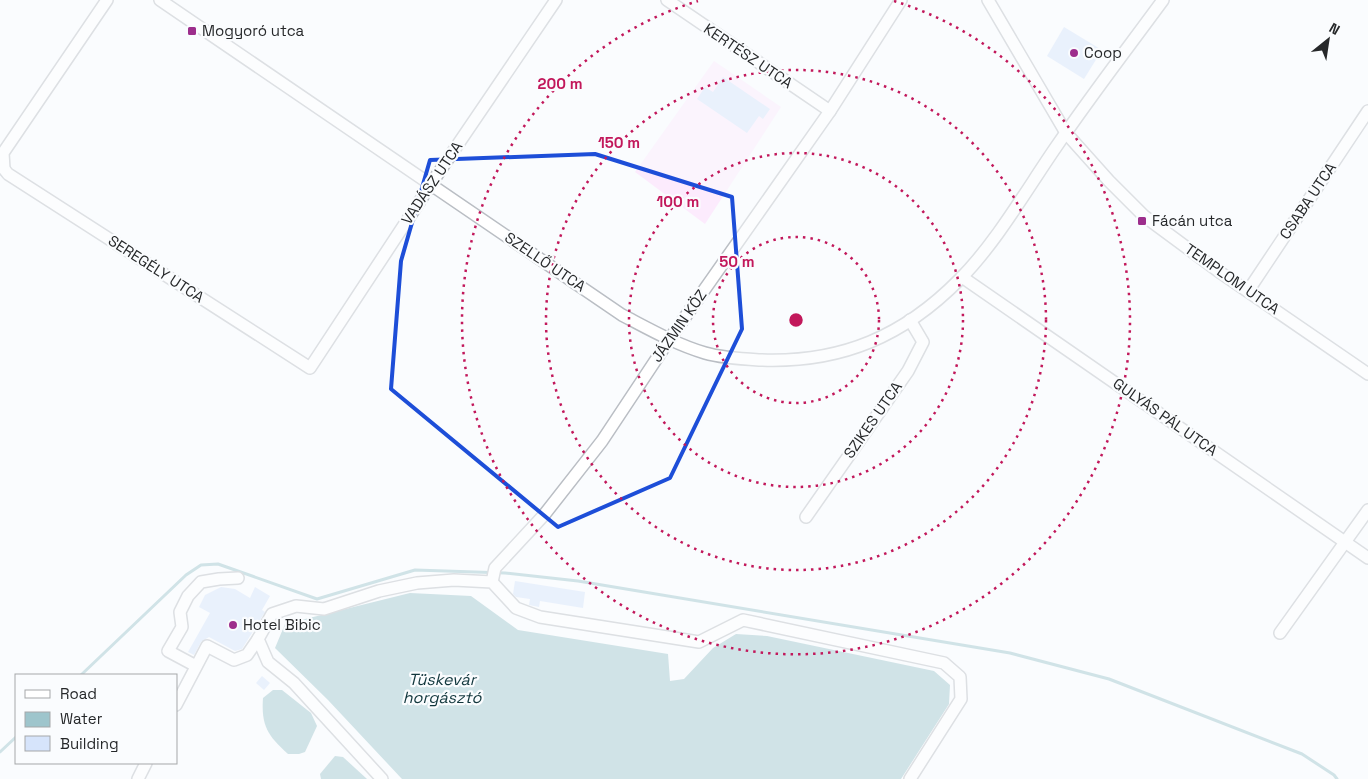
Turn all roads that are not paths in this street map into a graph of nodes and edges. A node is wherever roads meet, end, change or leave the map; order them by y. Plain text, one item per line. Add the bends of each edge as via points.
1 (107, 0) edge
2 (160, 0) edge
3 (556, 0) edge
4 (667, 0) edge
5 (901, 0) edge
6 (988, 0) edge
7 (1162, 0) edge
8 (830, 111) junction
9 (1368, 111) edge
10 (1066, 133) junction
11 (2, 172) edge
12 (430, 184) junction
13 (962, 277) junction
14 (1248, 291) junction
15 (910, 320) junction
16 (670, 340) junction
17 (310, 368) joint
18 (1368, 374) edge
19 (1368, 510) edge
20 (806, 517) dead end
21 (1346, 542) junction
22 (1368, 558) edge
23 (238, 578) dead end
24 (492, 582) junction
25 (1280, 633) dead end
26 (258, 639) junction
27 (196, 666) junction
28 (178, 701) edge
29 (146, 764) edge
30 (139, 778) edge
31 (382, 779) edge
32 (910, 779) edge

1 - 11 street via 3,153
2 - 12 street, SZELLŐ UTCA
3 - 12 street, VADÁSZ UTCA
4 - 8 street, KERTÉSZ UTCA
5 - 8 street, JÁZMIN KÖZ
6 - 10 street, TEMPLOM UTCA
7 - 10 street
8 - 16 street, JÁZMIN KÖZ
9 - 14 street, CSABA UTCA
10 - 13 street via 994,238
10 - 14 street, TEMPLOM UTCA via 1144,216
11 - 17 street, SEREGÉLY UTCA
12 - 16 street, SZELLŐ UTCA via 622,314
12 - 17 street, VADÁSZ UTCA
13 - 15 street, SZELLŐ UTCA via 932,306
13 - 21 street, GULYÁS PÁL UTCA
14 - 18 street, TEMPLOM UTCA
15 - 16 street, SZELLŐ UTCA via 850,351 787,361 746,360 705,353
15 - 20 street, SZIKES UTCA via 923,342 908,371
16 - 24 street, JÁZMIN KÖZ via 602,440 544,515 495,568
19 - 21 street
21 - 22 street, GULYÁS PÁL UTCA
21 - 25 street
23 - 27 street via 201,582 188,596 180,612 182,627 168,651
24 - 26 street via 454,580 417,583 379,591 324,609 296,606 272,614
24 - 32 street via 516,608 540,617 699,642 743,620 944,663 960,677 962,699
26 - 27 street via 247,655 234,660 207,646
26 - 31 street via 268,662 294,683
27 - 28 street
29 - 30 street

